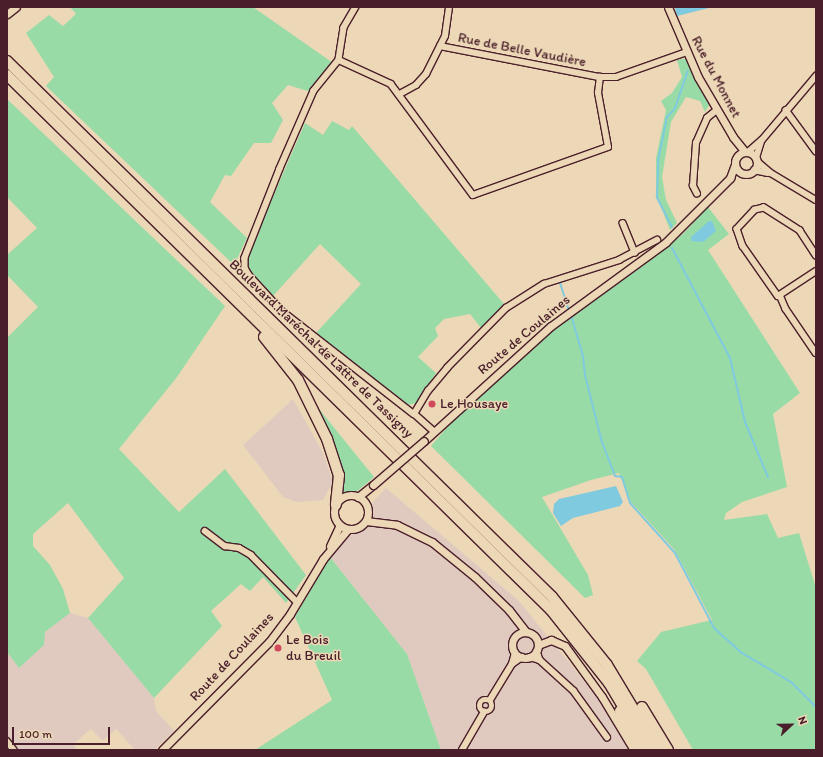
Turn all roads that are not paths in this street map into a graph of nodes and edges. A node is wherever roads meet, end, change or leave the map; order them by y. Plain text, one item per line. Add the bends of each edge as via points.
1 (16, 7) edge
2 (356, 7) edge
3 (449, 7) edge
4 (668, 7) edge
5 (7, 14) edge
6 (440, 46) junction
7 (687, 52) junction
8 (339, 60) junction
9 (7, 61) edge
10 (7, 75) edge
11 (816, 76) edge
12 (600, 77) junction
13 (400, 94) junction
14 (717, 110) junction
15 (786, 110) junction
16 (733, 137) junction
17 (762, 140) junction
18 (816, 151) edge
19 (746, 152) junction
20 (756, 160) junction
21 (736, 161) junction
22 (754, 170) junction
23 (743, 173) junction
24 (771, 173) junction
25 (730, 178) junction
26 (697, 194) dead end
27 (816, 200) edge
28 (623, 222) dead end
29 (657, 240) dead end
30 (636, 253) junction
31 (816, 256) edge
32 (196, 261) junction
33 (816, 271) edge
34 (780, 295) junction
35 (816, 353) edge
36 (414, 414) junction
37 (434, 432) junction
38 (374, 485) junction
39 (358, 497) junction
40 (365, 502) junction
41 (336, 505) junction
42 (368, 510) junction
43 (366, 521) junction
44 (384, 522) junction
45 (340, 525) junction
46 (348, 529) junction
47 (205, 531) dead end
48 (326, 556) junction
49 (297, 602) junction
50 (518, 623) junction
51 (526, 632) junction
52 (517, 635) junction
53 (538, 648) junction
54 (515, 653) junction
55 (522, 657) junction
56 (530, 657) junction
57 (540, 660) junction
58 (512, 664) junction
59 (604, 667) junction
60 (490, 700) junction
61 (484, 712) junction
62 (607, 737) dead end
63 (7, 741) edge
64 (14, 750) edge
65 (162, 750) edge
66 (462, 750) edge
67 (634, 750) edge
68 (638, 750) edge
69 (649, 750) edge
70 (658, 750) edge
71 (668, 750) edge

1 - 5 street
2 - 8 street via 344,28
3 - 6 street, Rue de Belle Vaudière via 445,36
4 - 7 street, Rue du Monnet
6 - 12 street, Rue de Belle Vaudière
6 - 13 street, Rue de Belle Vaudière via 426,74 416,85
7 - 12 street, Rue de Belle Vaudière via 616,77
7 - 14 street, Rue du Monnet
8 - 13 street, Rue de Belle Vaudière via 391,84
8 - 36 street via 314,91 245,258 245,268 282,311
9 - 59 highway, Boulevard Maréchal de Lattre de Tassigny via 521,565 586,637
10 - 32 highway, Boulevard Maréchal de Lattre de Tassigny
11 - 15 street
12 - 13 street, Rue de Belle Vaudière via 598,93 608,146 474,195
14 - 16 street, Rue du Monnet
14 - 26 street via 707,118 696,143 693,186
15 - 17 street
15 - 18 street
16 - 19 street, Rue du Monnet
16 - 21 street, Rue du Monnet
17 - 19 street
17 - 20 street
19 - 20 street, Rue du Monnet
19 - 21 street
20 - 22 street
20 - 24 street
21 - 23 street
21 - 25 street, Route de Coulaines
22 - 23 street, Route de Coulaines
22 - 24 street
23 - 25 street, Route de Coulaines
24 - 27 street
25 - 37 street, Route de Coulaines via 666,242 551,326
28 - 30 street
29 - 30 street
30 - 36 street via 544,284 506,308 447,368 428,391
31 - 34 street via 800,231 764,208 754,210 738,225 736,232 743,246 775,294
32 - 41 highway via 267,340 298,380 334,458 340,484 335,496
32 - 59 highway, Boulevard Maréchal de Lattre de Tassigny via 551,610
33 - 34 street
34 - 35 street via 786,309
36 - 37 street
37 - 38 street, Route de Coulaines, bridge
38 - 39 street, Route de Coulaines
38 - 40 street, Route de Coulaines
39 - 40 street
39 - 41 street, Route de Coulaines via 345,496
40 - 42 street
41 - 45 street via 335,517
42 - 43 street
42 - 44 street
43 - 44 street
43 - 46 street, Route de Coulaines via 359,527
44 - 50 street via 406,528 432,542 475,577 509,610
45 - 46 street
45 - 48 street, Route de Coulaines
46 - 48 street, Route de Coulaines
47 - 49 street via 225,546 239,548 251,555
48 - 49 street, Route de Coulaines
49 - 65 street, Route de Coulaines via 269,642
50 - 51 street
50 - 52 street
51 - 52 street
51 - 53 street via 534,635
52 - 54 street via 512,643
53 - 56 street
53 - 57 street
53 - 67 street via 551,640 565,646 602,697
54 - 55 street
54 - 58 street
55 - 56 street
55 - 58 street
56 - 57 street
57 - 62 street via 574,691
58 - 60 street
59 - 68 highway
59 - 69 highway
59 - 70 highway
59 - 71 highway via 615,667
60 - 61 street via 492,710
60 - 61 street via 481,703 480,707
61 - 66 street
63 - 64 street

